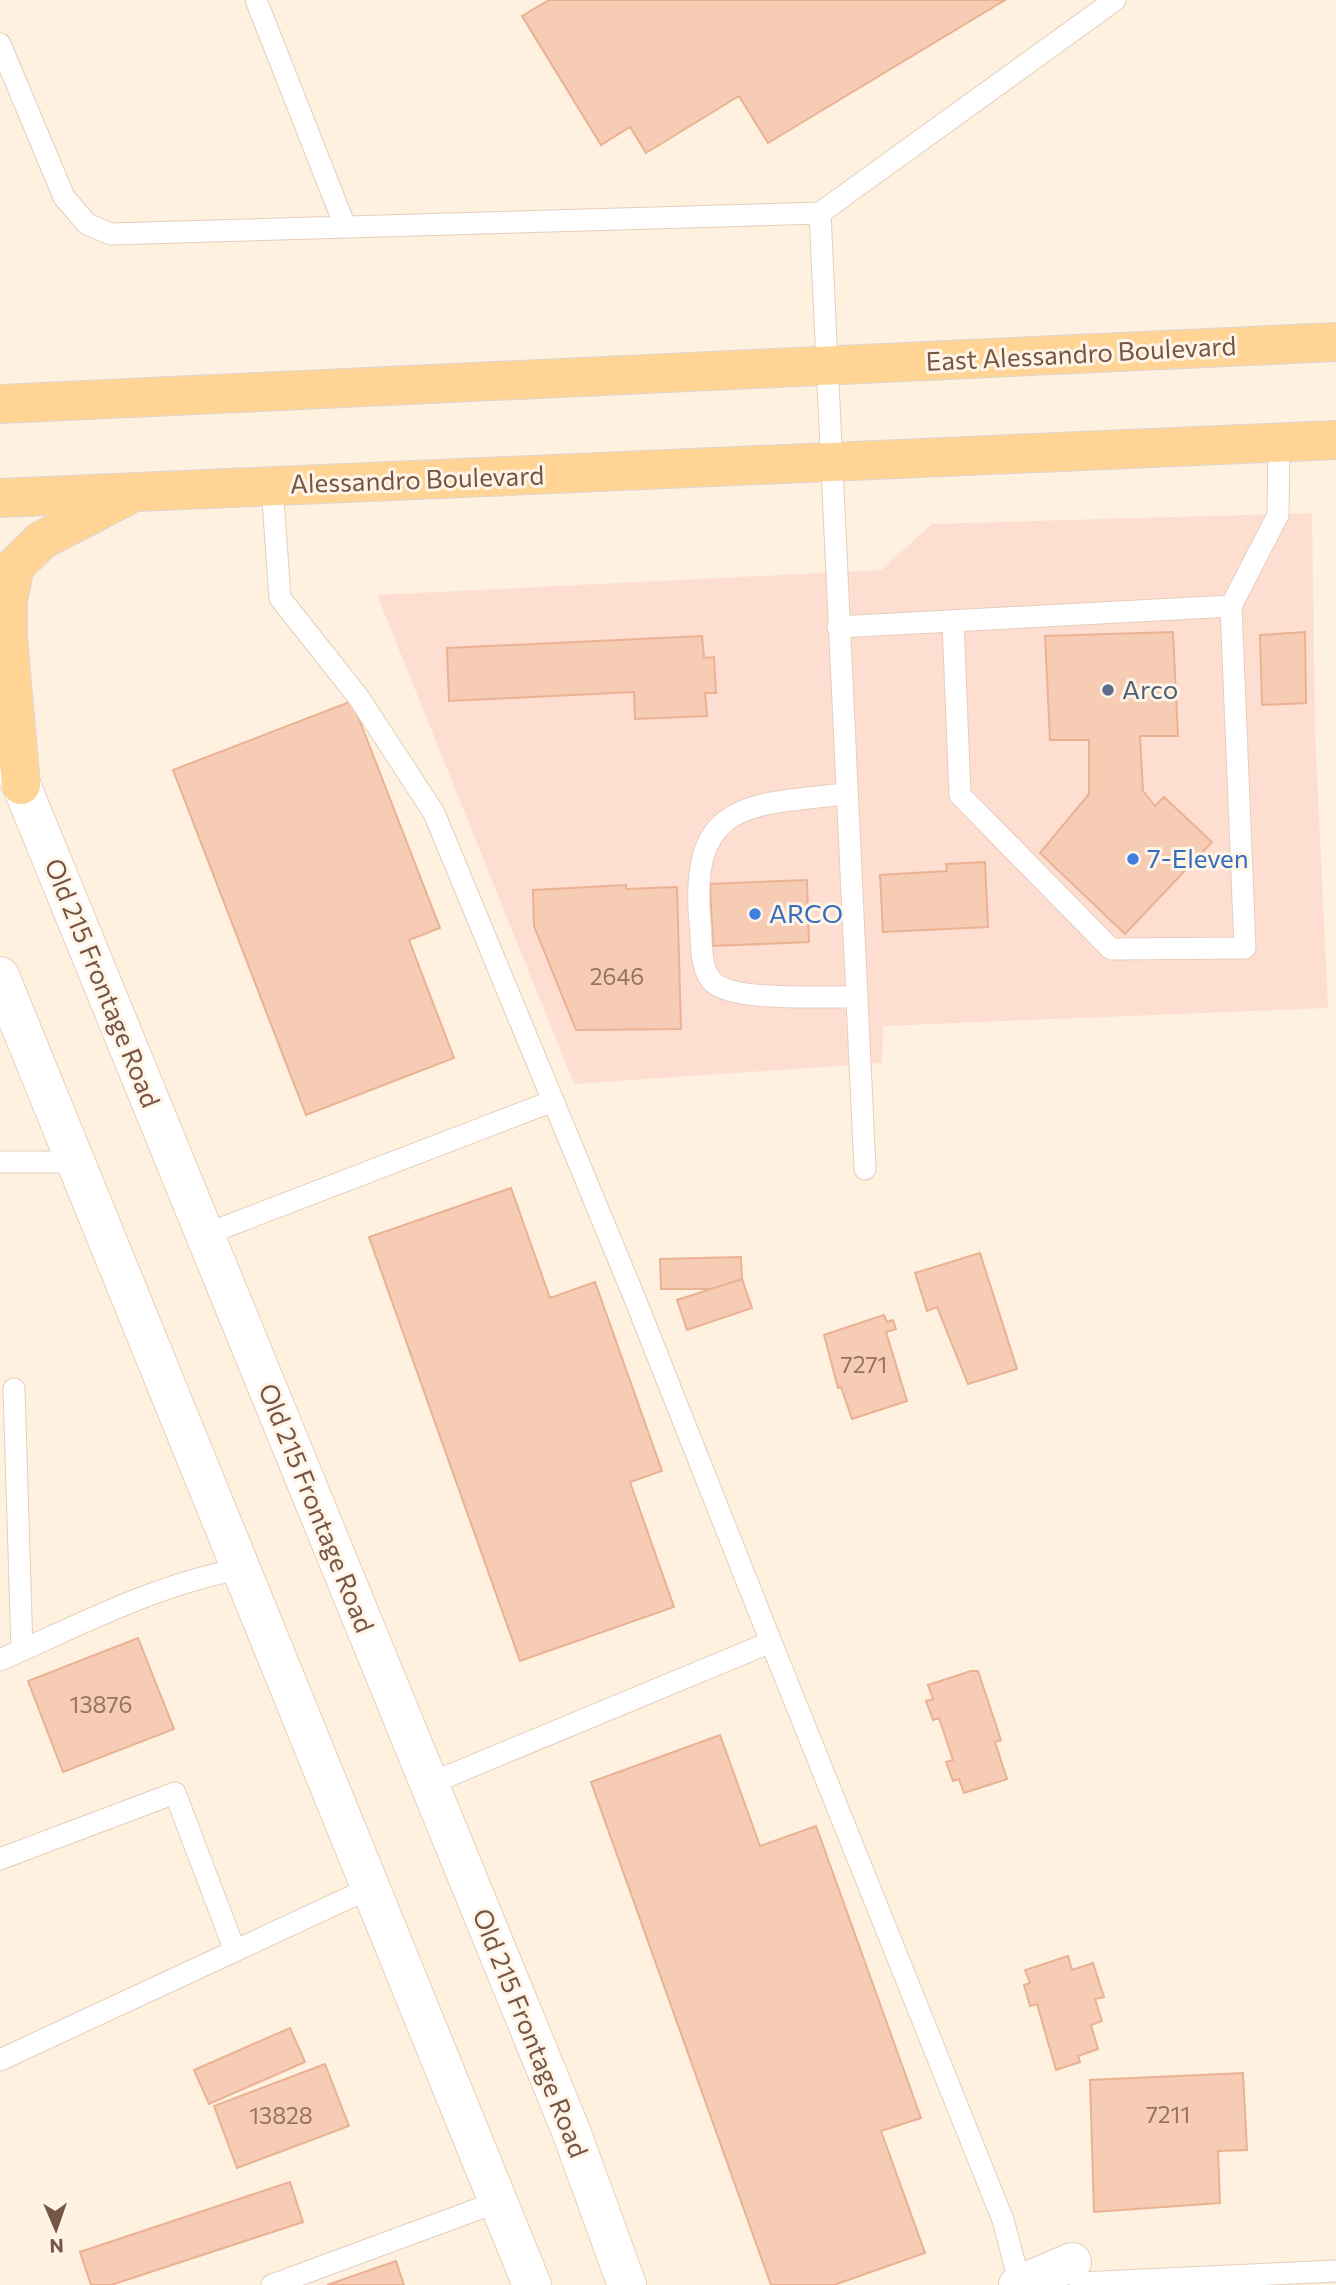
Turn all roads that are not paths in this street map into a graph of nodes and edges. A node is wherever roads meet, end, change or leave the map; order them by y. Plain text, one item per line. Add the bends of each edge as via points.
1 (256, 0) edge
2 (1115, 0) edge
3 (0, 44) edge
4 (820, 213) junction
5 (345, 226) junction
6 (1336, 342) edge
7 (827, 366) junction
8 (0, 404) edge
9 (1336, 440) edge
10 (1279, 442) junction
11 (833, 461) junction
12 (272, 486) junction
13 (135, 492) junction
14 (0, 498) edge
15 (1231, 606) junction
16 (953, 621) junction
17 (838, 627) junction
18 (0, 733) edge
19 (21, 785) junction
20 (845, 794) junction
21 (0, 976) edge
22 (856, 997) junction
23 (553, 1101) junction
24 (0, 1162) edge
25 (75, 1162) junction
26 (865, 1169) dead end
27 (204, 1235) junction
28 (14, 1389) dead end
29 (241, 1569) junction
30 (771, 1642) junction
31 (22, 1650) junction
32 (0, 1660) edge
33 (429, 1784) junction
34 (0, 1859) edge
35 (370, 1888) junction
36 (235, 1951) junction
37 (0, 2060) edge
38 (497, 2202) junction
39 (1336, 2271) edge
40 (1078, 2277) edge
41 (272, 2285) edge
42 (532, 2285) edge
43 (627, 2285) edge
44 (1019, 2285) edge

1 - 5 lane
2 - 4 lane
3 - 5 lane via 64,197 87,223 111,234 144,235
4 - 5 lane
4 - 7 lane
6 - 7 main road, East Alessandro Boulevard
7 - 8 main road
7 - 11 lane
9 - 10 main road
10 - 11 main road
10 - 15 lane via 1278,515
11 - 12 main road, Alessandro Boulevard
11 - 17 lane
12 - 13 main road, Alessandro Boulevard
12 - 23 lane via 280,598 359,698 434,813
13 - 14 main road, Alessandro Boulevard
13 - 19 main road via 42,540 15,566 8,600 8,638
15 - 16 lane
15 - 16 lane via 1245,948 1111,949 960,795
16 - 17 lane
17 - 20 lane
18 - 19 street, Old 215 Frontage Road
19 - 27 street, Old 215 Frontage Road
20 - 22 lane
20 - 22 lane via 759,804 736,812 714,831 698,892 705,970 715,984 744,995
21 - 25 street
22 - 26 lane
23 - 27 lane
23 - 30 lane
24 - 25 lane
25 - 29 street
27 - 33 street, Old 215 Frontage Road
28 - 31 lane
29 - 31 lane via 201,1576 159,1591
29 - 35 street
30 - 33 lane
30 - 44 lane via 1003,2220
31 - 32 lane
33 - 43 street, Old 215 Frontage Road via 571,2131
34 - 36 lane via 174,1793
35 - 36 lane
35 - 38 street
36 - 37 lane
38 - 41 lane
38 - 42 street
39 - 40 lane
40 - 44 street

